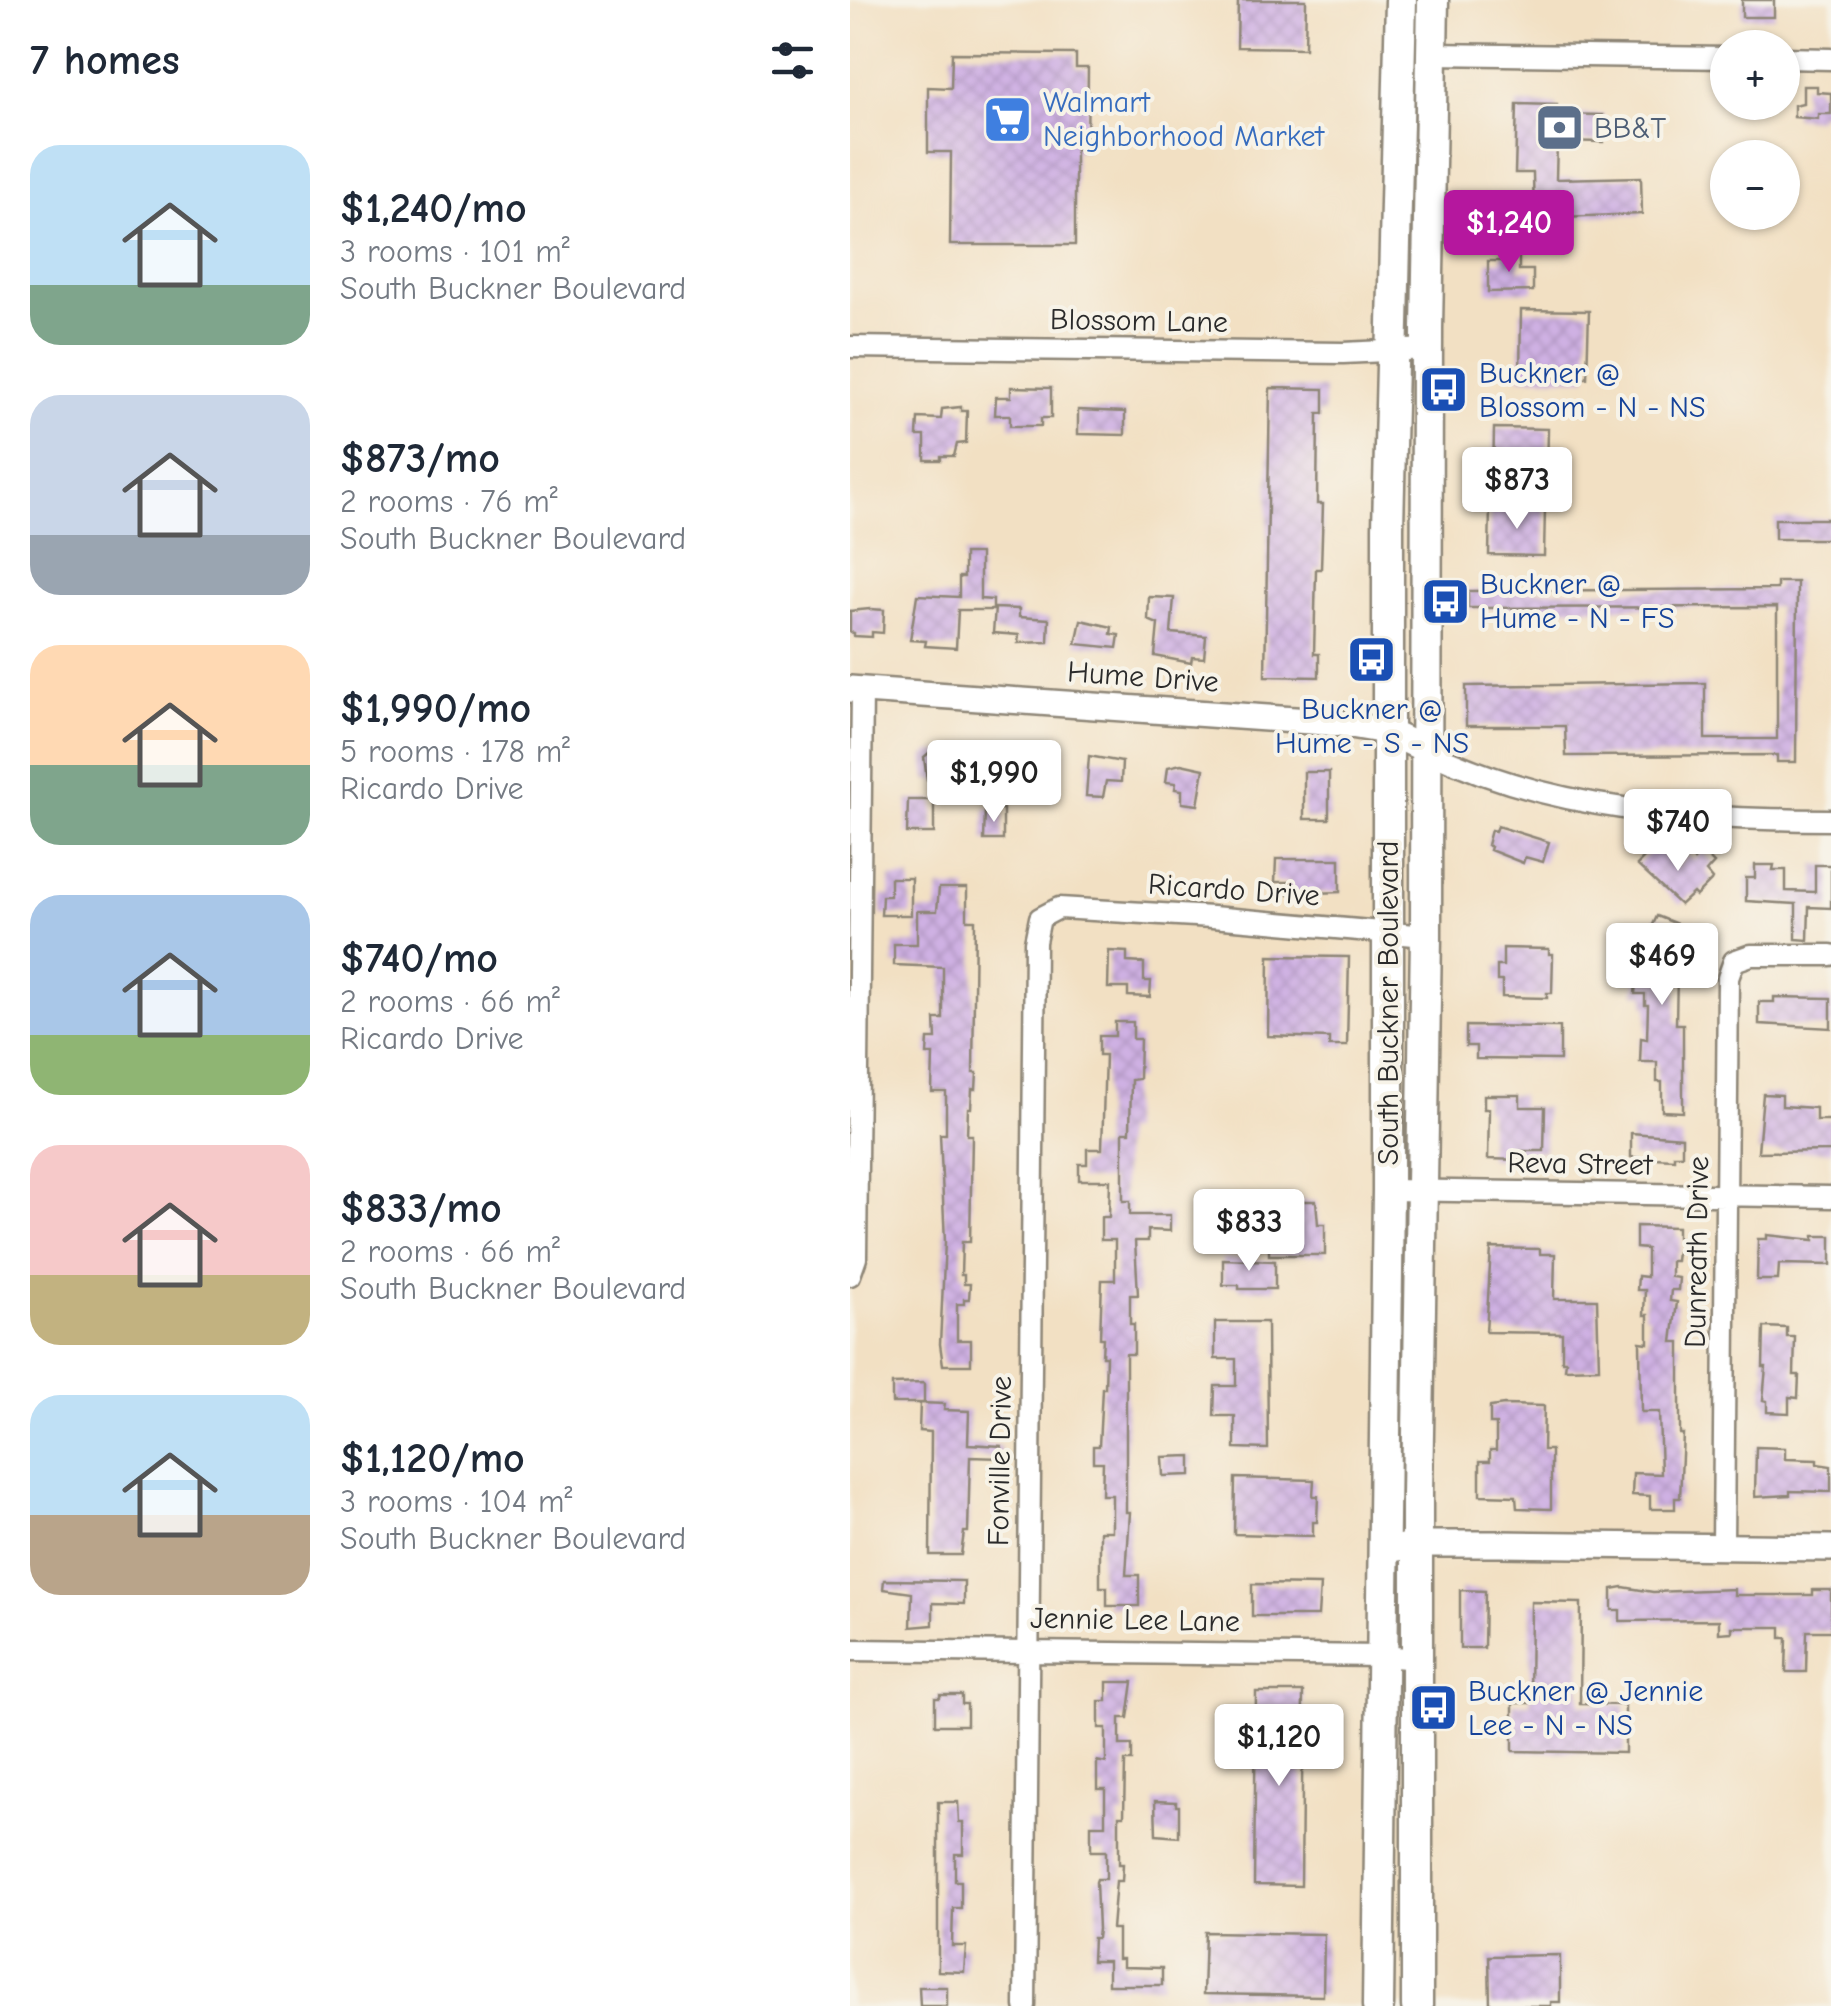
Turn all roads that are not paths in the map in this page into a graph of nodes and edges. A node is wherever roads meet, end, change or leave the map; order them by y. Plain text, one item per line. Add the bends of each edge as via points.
1 (1401, 0) edge
2 (1433, 0) edge
3 (1432, 54) junction
4 (1710, 58) edge
5 (1800, 58) edge
6 (1831, 59) edge
7 (1400, 72) junction
8 (850, 347) edge
9 (1428, 349) junction
10 (1394, 352) junction
11 (856, 690) edge
12 (1386, 731) junction
13 (1426, 750) junction
14 (1831, 820) edge
15 (1040, 918) joint
16 (1388, 933) junction
17 (1426, 936) junction
18 (1831, 955) edge
19 (1388, 1190) junction
20 (1424, 1191) junction
21 (1728, 1196) junction
22 (1831, 1198) edge
23 (853, 1266) edge
24 (1417, 1544) junction
25 (1724, 1545) junction
26 (1831, 1548) edge
27 (1383, 1550) junction
28 (850, 1650) edge
29 (1028, 1651) junction
30 (1382, 1656) junction
31 (1420, 1659) junction
32 (1379, 1854) junction
33 (1418, 1855) junction
34 (1026, 2006) edge
35 (1378, 2006) edge
36 (1416, 2006) edge

1 - 7 main road, South Buckner Boulevard
2 - 3 main road, South Buckner Boulevard
3 - 4 street
3 - 7 main road
3 - 9 main road, South Buckner Boulevard
5 - 6 street
7 - 10 main road, South Buckner Boulevard
8 - 10 street, Blossom Lane
9 - 10 street, Blossom Lane
9 - 13 main road, South Buckner Boulevard
10 - 12 main road, South Buckner Boulevard
11 - 12 street, Hume Drive
11 - 23 street
12 - 13 street, Hume Drive
12 - 16 main road, South Buckner Boulevard
13 - 14 street via 1544,792 1613,808 1696,818
13 - 17 main road, South Buckner Boulevard
15 - 16 street, Ricardo Drive via 1059,908
15 - 29 street, Fonville Drive via 1034,942
16 - 17 street, Ricardo Drive
16 - 19 main road, South Buckner Boulevard
17 - 20 main road, South Buckner Boulevard
18 - 21 street, Dunreath Drive via 1734,961 1728,978
19 - 20 street, Reva Street
19 - 27 main road, South Buckner Boulevard
20 - 21 street, Reva Street
20 - 24 main road, South Buckner Boulevard
21 - 22 street, Reva Street
21 - 25 street, Dunreath Drive
24 - 25 street
24 - 27 street
24 - 31 main road, South Buckner Boulevard
25 - 26 street
27 - 30 main road, South Buckner Boulevard
28 - 29 street, Jennie Lee Lane
29 - 30 street, Jennie Lee Lane
29 - 34 street, Fonville Drive
30 - 31 street, Jennie Lee Lane
30 - 32 main road, South Buckner Boulevard
31 - 33 main road, South Buckner Boulevard
32 - 33 main road
32 - 35 main road, South Buckner Boulevard
33 - 36 main road, South Buckner Boulevard

